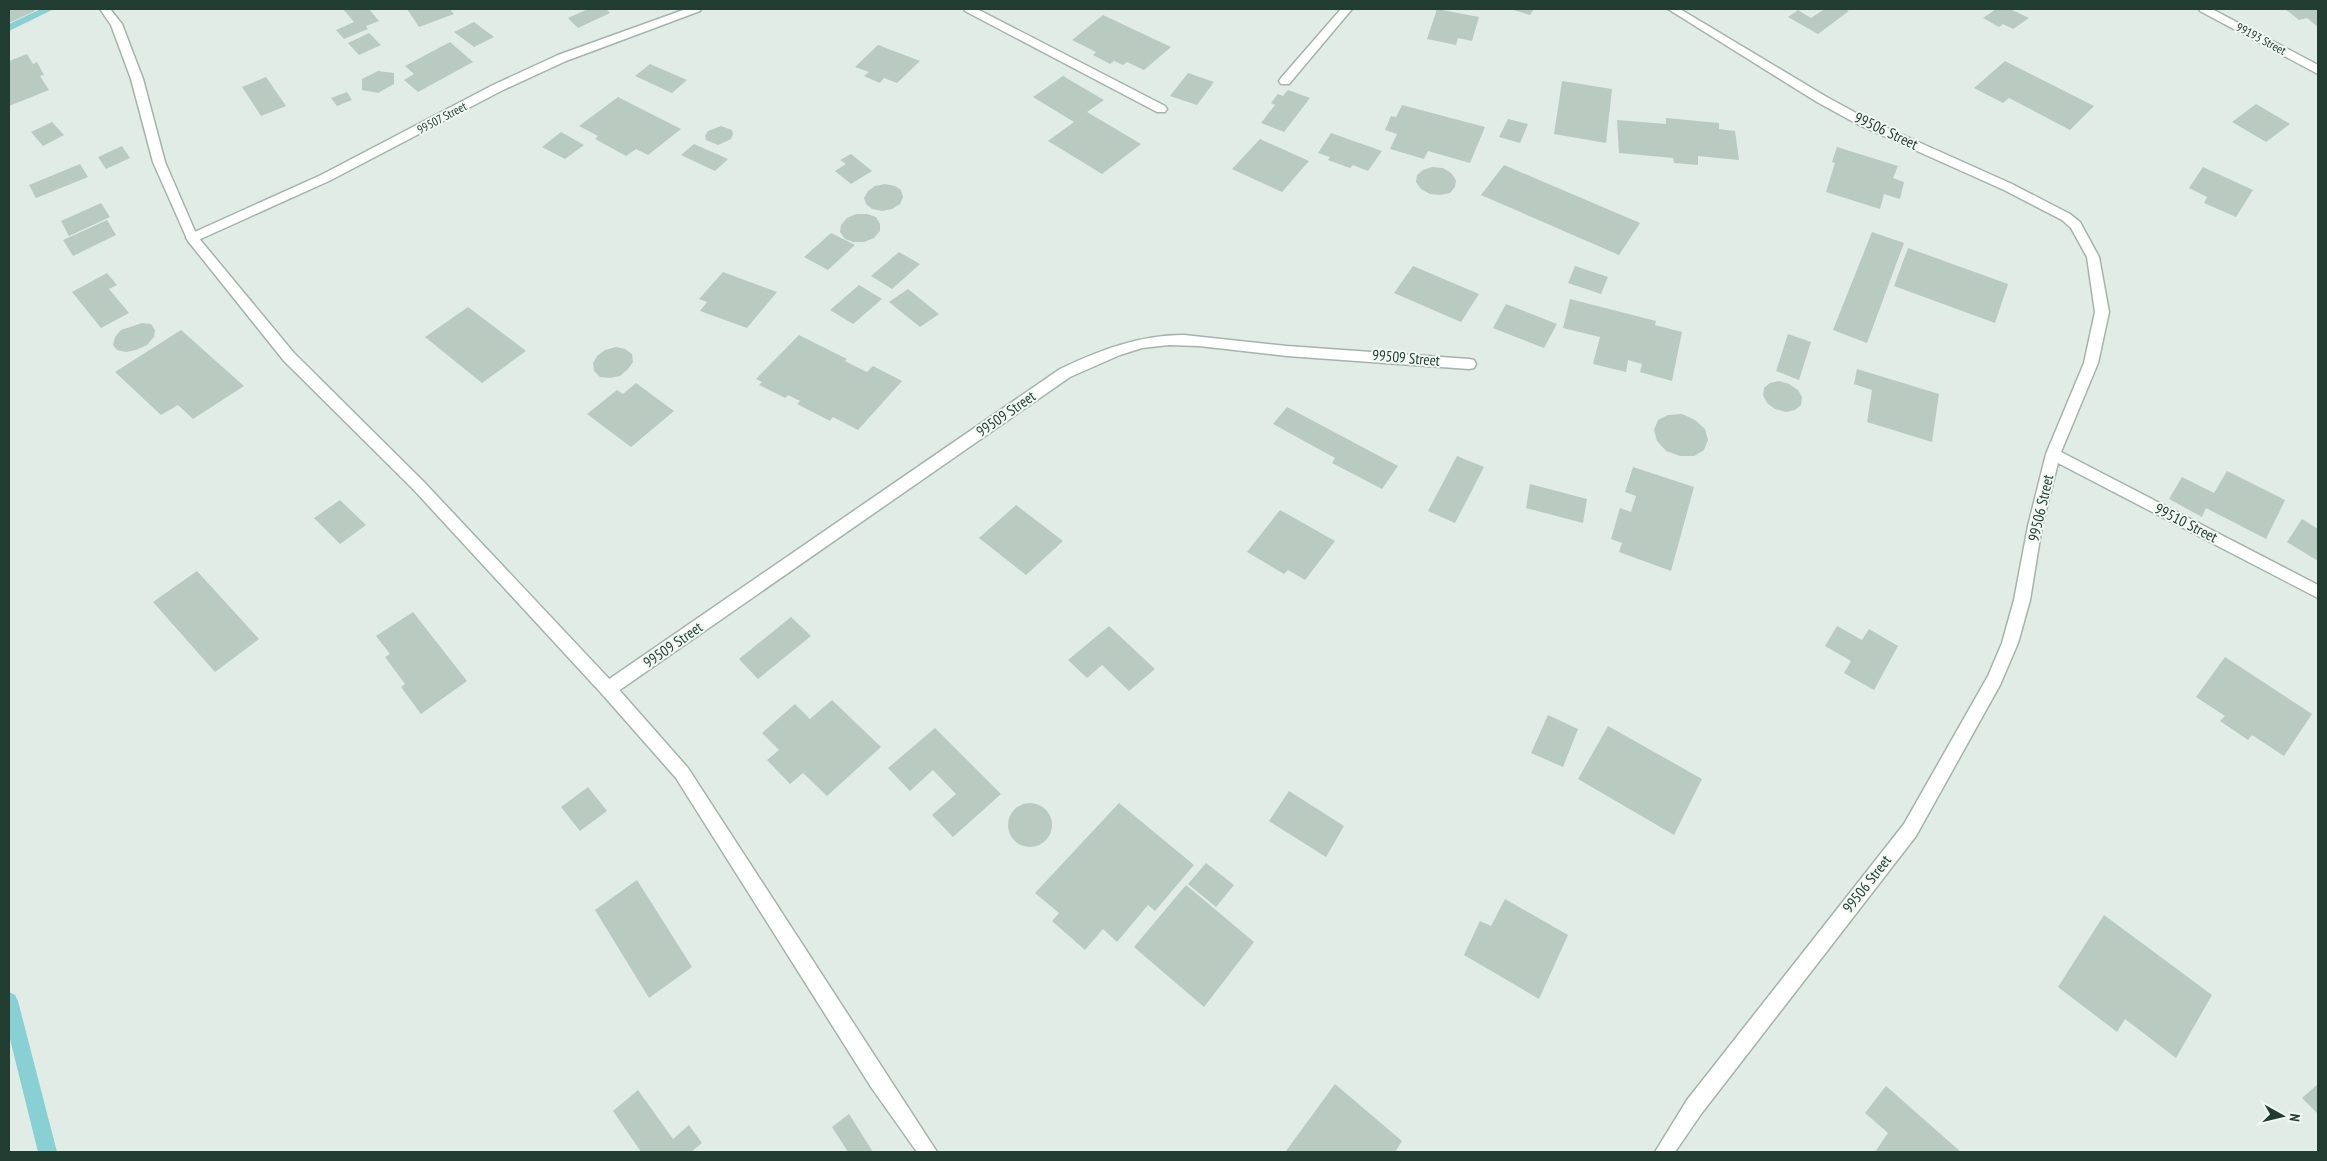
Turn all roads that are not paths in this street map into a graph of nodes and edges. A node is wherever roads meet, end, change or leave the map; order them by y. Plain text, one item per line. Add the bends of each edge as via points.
1 (105, 9) edge
2 (696, 9) edge
3 (969, 9) edge
4 (1348, 9) edge
5 (1673, 9) edge
6 (2204, 9) edge
7 (2318, 70) edge
8 (1285, 81) dead end
9 (1161, 109) dead end
10 (192, 238) junction
11 (1469, 364) dead end
12 (2053, 454) junction
13 (2318, 592) edge
14 (608, 689) junction
15 (928, 1152) edge
16 (1664, 1152) edge

1 - 10 street via 116,24 137,79 160,162
2 - 10 street, 99507 Street via 554,62 497,88 325,178
3 - 9 street
4 - 8 street
5 - 12 street, 99506 Street via 1863,122 2008,187 2076,225 2092,257 2102,312 2091,363
6 - 7 street, 99193 Street
10 - 14 street via 289,357 418,485
11 - 14 street, 99509 Street via 1176,340 1142,344 1088,361 1065,373
12 - 13 street, 99510 Street
12 - 16 street, 99506 Street via 2010,643 1994,680 1947,765 1910,830 1705,1093
14 - 15 street via 682,773

